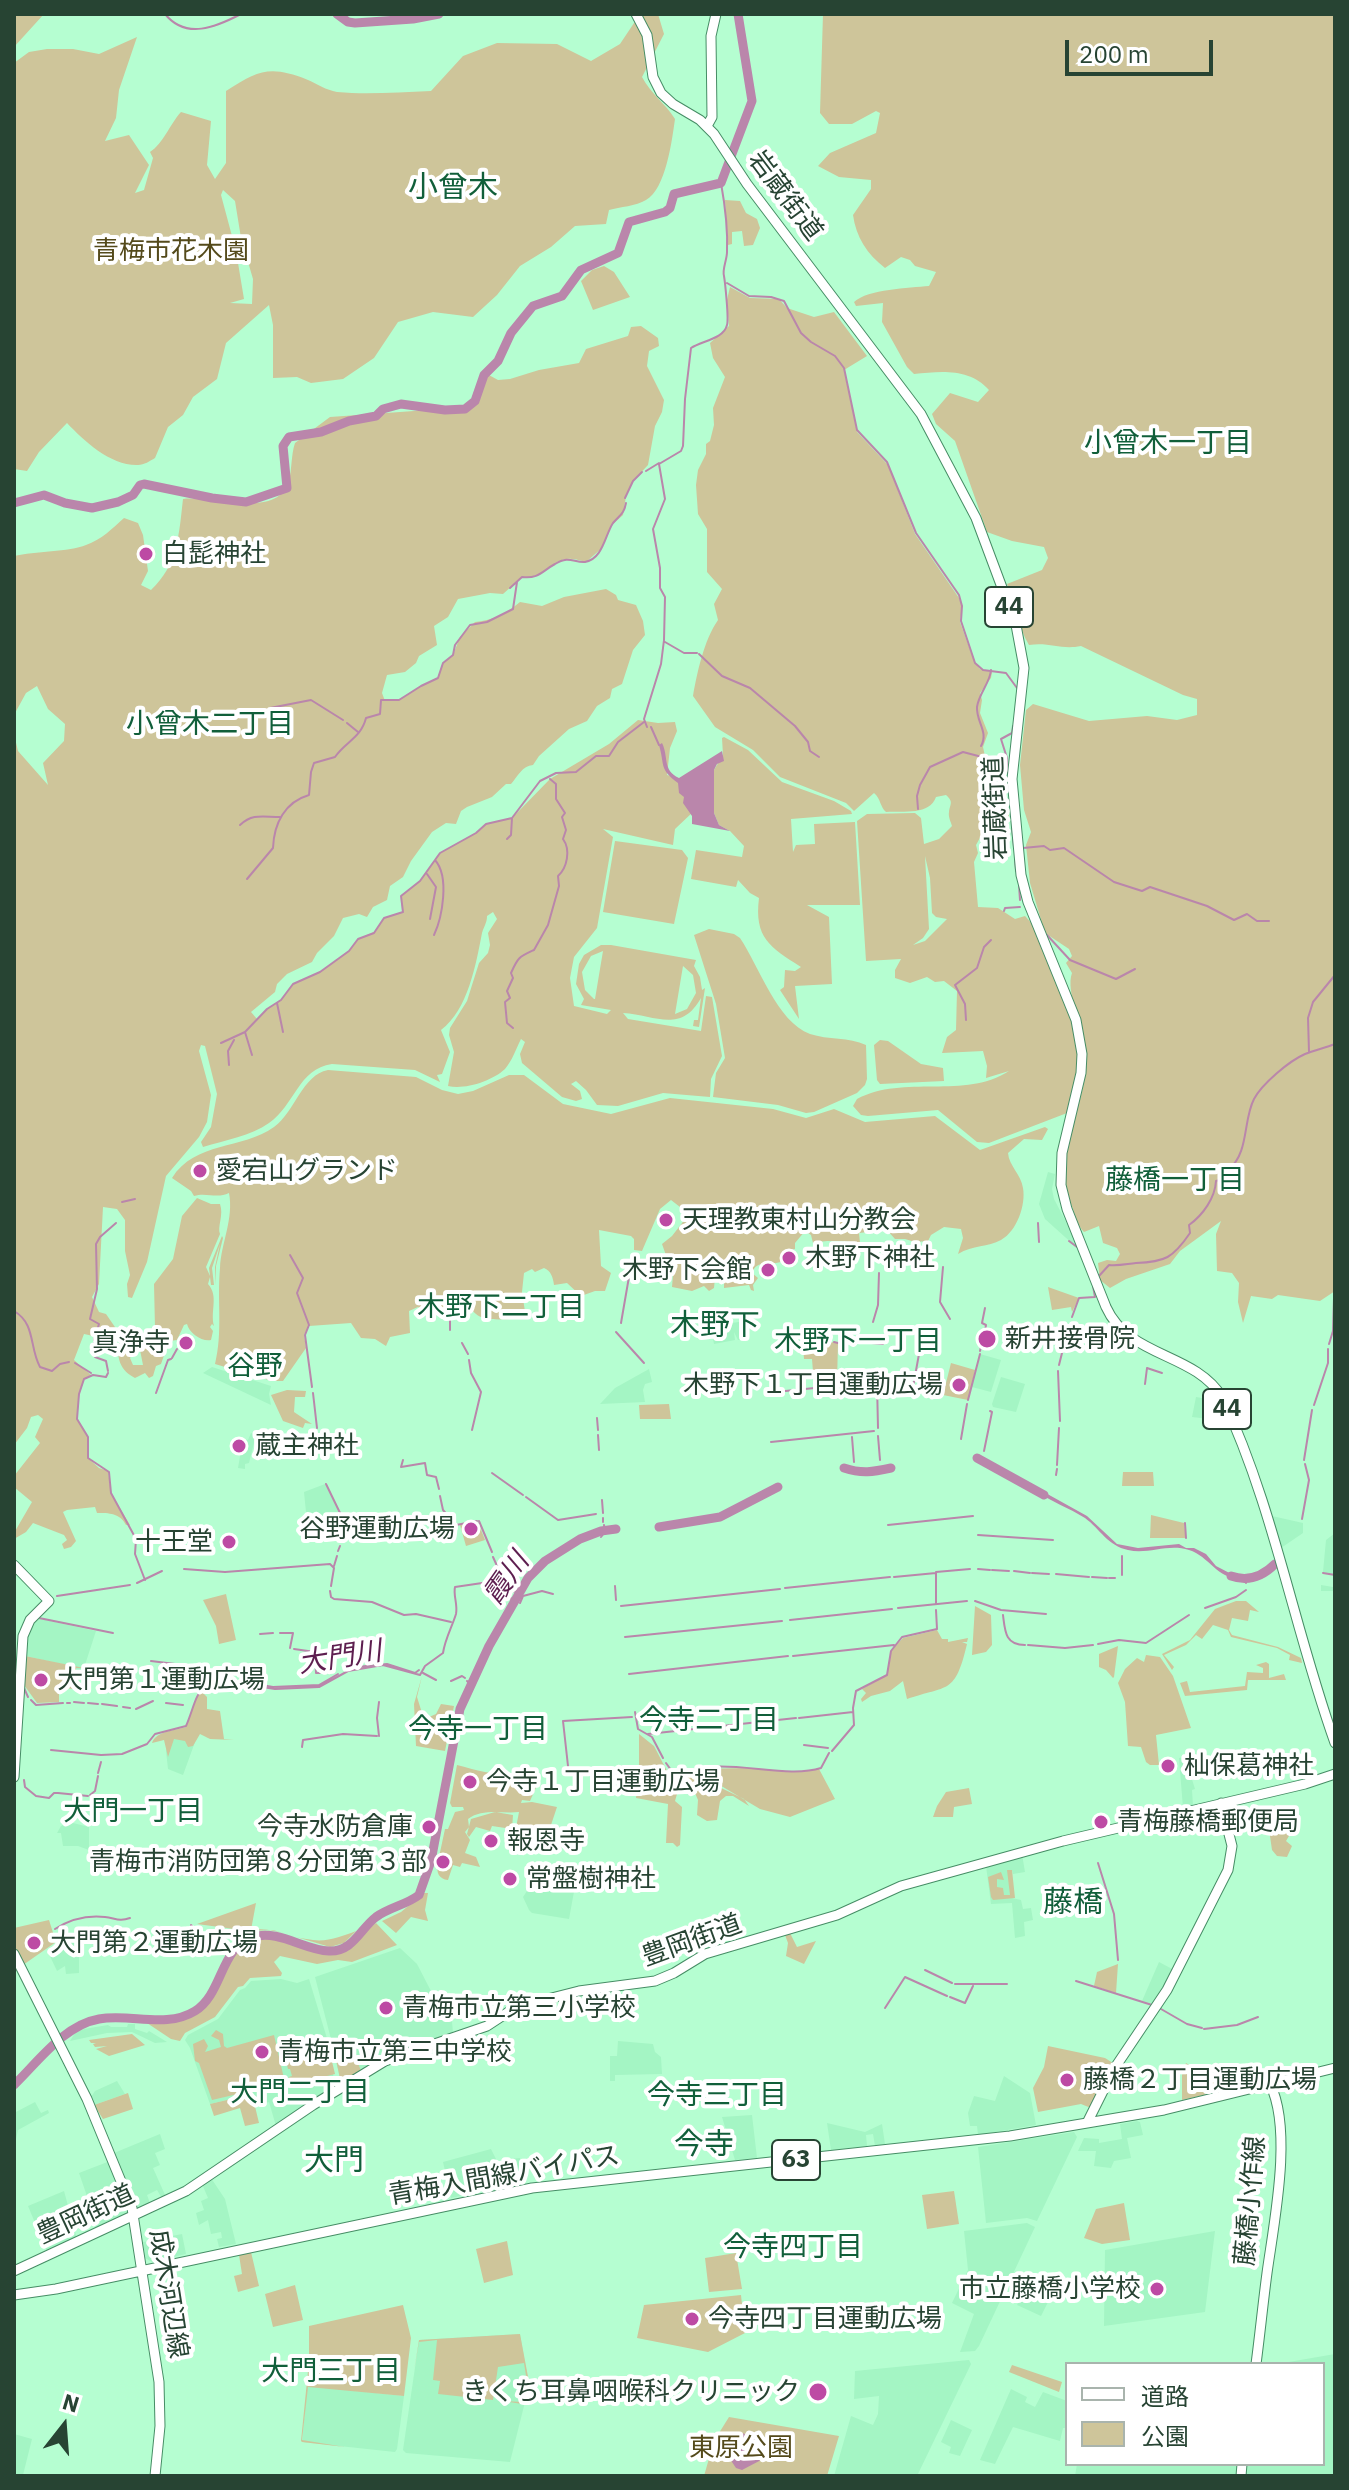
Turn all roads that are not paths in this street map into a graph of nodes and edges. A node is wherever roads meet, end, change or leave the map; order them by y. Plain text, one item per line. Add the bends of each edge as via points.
1 (636, 14) edge
2 (716, 14) edge
3 (707, 126) junction
4 (14, 1565) edge
5 (1335, 1743) edge
6 (1335, 1774) edge
7 (14, 1777) edge
8 (1221, 1803) junction
9 (14, 1954) edge
10 (1335, 2068) edge
11 (1270, 2084) junction
12 (1087, 2123) junction
13 (133, 2216) junction
14 (142, 2270) junction
15 (14, 2271) edge
16 (14, 2295) edge
17 (1253, 2362) edge
18 (155, 2476) edge

1 - 3 main road, 44 via 647,35 659,90
2 - 3 main road via 711,36 712,114
3 - 5 main road, 岩蔵街道 / 44 via 918,409 981,530 1024,660 1012,779 1023,885 1081,1045 1081,1073 1062,1153 1065,1201 1115,1323 1150,1351 1199,1372 1222,1397 1257,1486
4 - 7 main road via 49,1601 23,1636
6 - 8 main road, 豊岡街道
8 - 12 main road via 1232,1846 1228,1870 1167,1990 1114,2069
8 - 13 main road, 豊岡街道 via 897,1887 824,1919 705,1954 655,1981 579,1991 516,2007 487,2026 385,2061 191,2188
9 - 13 main road, 成木河辺線 via 99,2125
10 - 11 main road, 青梅入間線バイパス / 63
11 - 12 main road, 青梅入間線バイパス / 63
11 - 17 main road, 藤橋小作線 via 1274,2177
12 - 14 main road, 青梅入間線バイパス / 63 via 986,2139 532,2188
13 - 14 main road, 成木河辺線
13 - 15 main road, 豊岡街道
14 - 16 main road, 青梅入間線バイパス / 63
14 - 18 main road, 成木河辺線 via 160,2393

